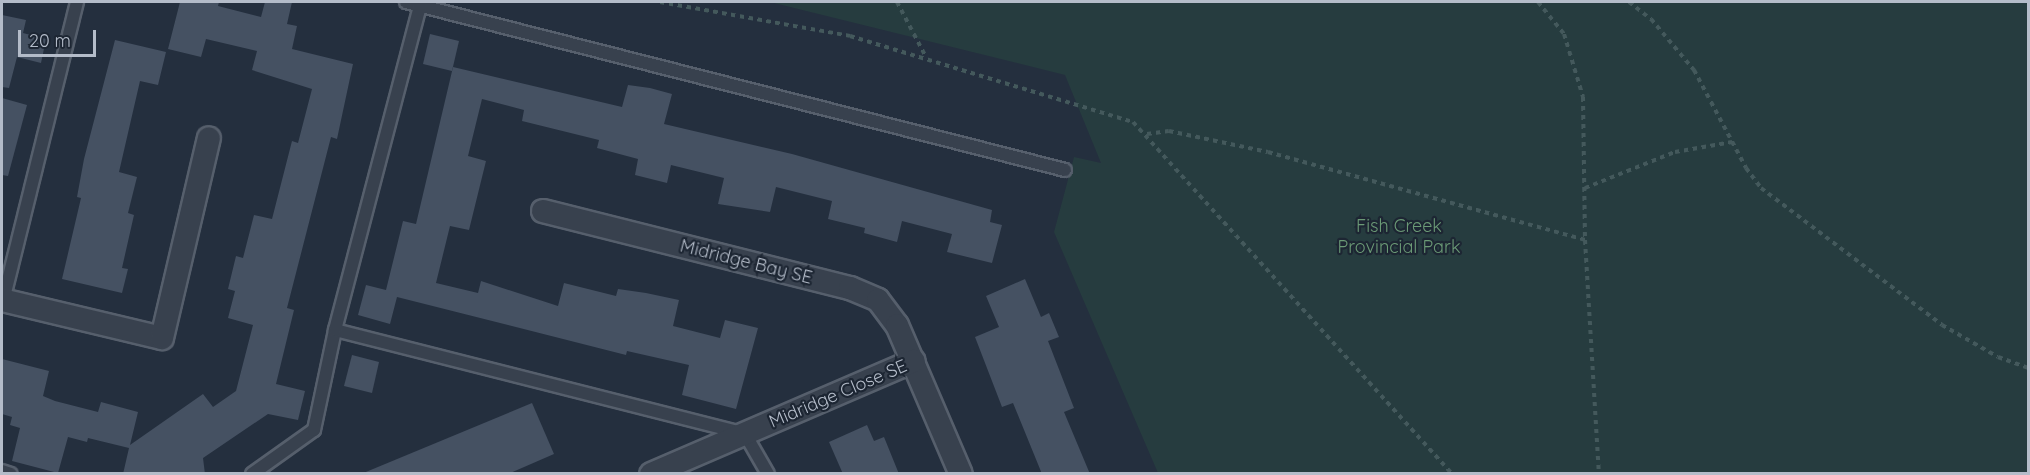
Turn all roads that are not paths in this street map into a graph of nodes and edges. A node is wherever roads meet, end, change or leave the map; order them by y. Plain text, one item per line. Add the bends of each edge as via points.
1 (77, 2) edge
2 (406, 2) edge
3 (420, 5) junction
4 (209, 138) dead end
5 (1065, 170) dead end
6 (543, 211) dead end
7 (2, 300) edge
8 (335, 330) junction
9 (914, 361) junction
10 (745, 434) junction
11 (2, 471) edge
12 (11, 474) edge
13 (252, 474) edge
14 (651, 474) edge
15 (768, 474) edge
16 (961, 474) edge

1 - 7 lane
2 - 3 lane
3 - 5 lane
3 - 8 lane
4 - 7 street via 162,338
6 - 9 street, Midridge Bay SE via 867,294 890,312
8 - 10 lane
8 - 13 lane via 314,430
9 - 10 street, Midridge Close SE
9 - 16 street, Midridge Close SE
10 - 14 street, Midridge Close SE
10 - 15 lane
11 - 12 lane

